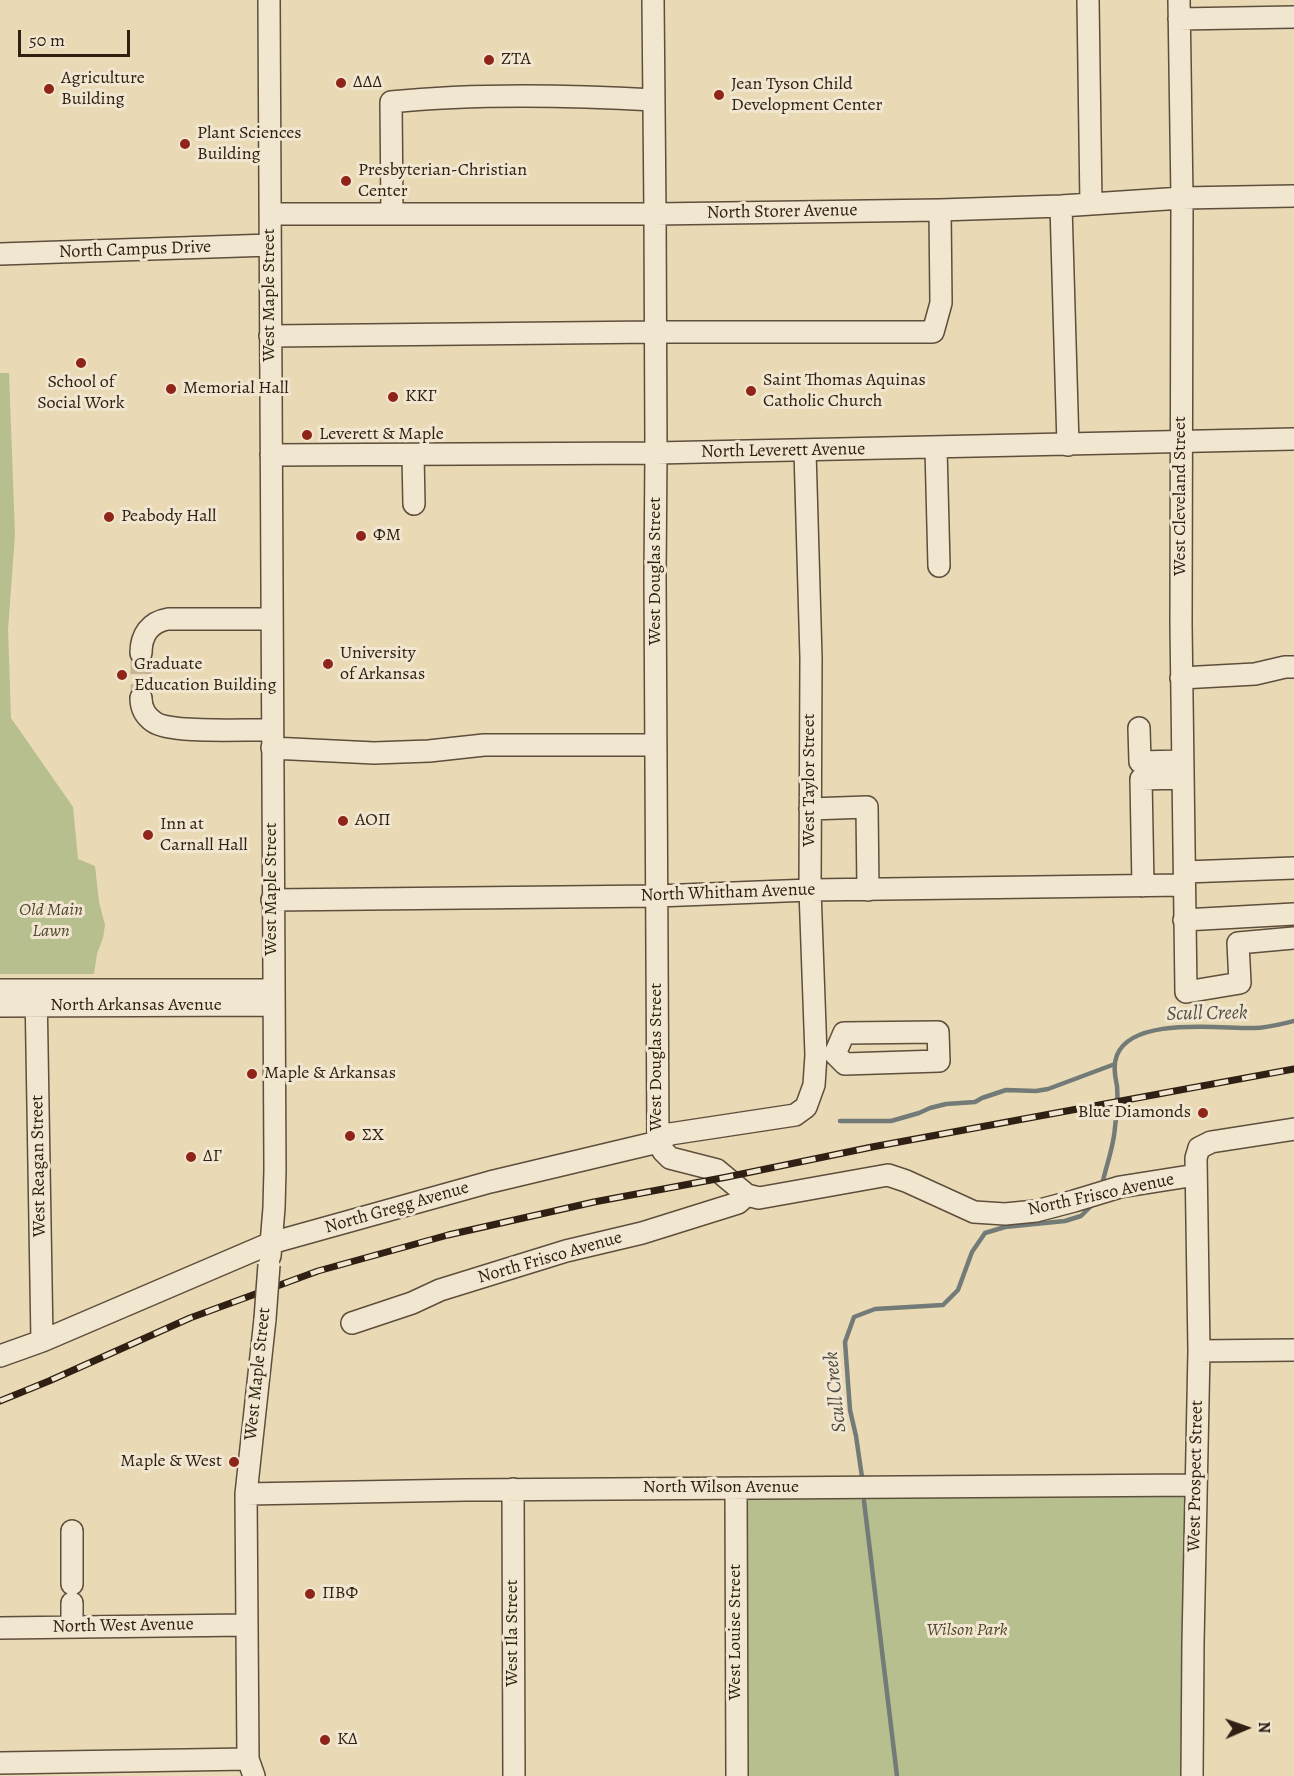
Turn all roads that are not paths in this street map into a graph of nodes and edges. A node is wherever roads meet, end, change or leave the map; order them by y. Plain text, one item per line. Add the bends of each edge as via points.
1 (269, 0) edge
2 (652, 0) edge
3 (1088, 0) edge
4 (1179, 9) edge
5 (1294, 17) edge
6 (654, 100) junction
7 (1294, 196) edge
8 (1182, 198) junction
9 (1091, 204) junction
10 (1061, 206) junction
11 (940, 210) junction
12 (270, 214) junction
13 (392, 214) junction
14 (655, 214) junction
15 (270, 245) junction
16 (0, 254) edge
17 (655, 332) junction
18 (270, 336) junction
19 (1294, 439) edge
20 (1182, 441) junction
21 (1068, 445) junction
22 (936, 448) junction
23 (805, 451) junction
24 (656, 453) junction
25 (413, 454) junction
26 (271, 455) junction
27 (414, 504) dead end
28 (939, 566) dead end
29 (272, 619) junction
30 (141, 652) tunnel mouth
31 (1294, 667) edge
32 (1181, 678) junction
33 (141, 698) tunnel mouth
34 (1138, 728) dead end
35 (272, 739) junction
36 (656, 745) junction
37 (1182, 769) junction
38 (810, 809) junction
39 (1294, 868) edge
40 (1184, 879) junction
41 (1143, 886) junction
42 (810, 890) junction
43 (868, 890) junction
44 (657, 896) junction
45 (272, 900) junction
46 (1294, 914) edge
47 (1184, 920) junction
48 (1294, 938) edge
49 (0, 990) edge
50 (36, 998) junction
51 (273, 998) junction
52 (0, 1006) edge
53 (806, 1107) joint
54 (1294, 1129) edge
55 (658, 1142) junction
56 (1196, 1175) junction
57 (747, 1195) junction
58 (271, 1243) junction
59 (352, 1323) dead end
60 (42, 1341) junction
61 (1294, 1350) edge
62 (1199, 1351) junction
63 (0, 1356) edge
64 (1196, 1485) junction
65 (735, 1488) junction
66 (513, 1489) junction
67 (246, 1494) junction
68 (72, 1531) dead end
69 (246, 1625) junction
70 (72, 1627) junction
71 (0, 1628) edge
72 (0, 1763) edge
73 (251, 1767) edge
74 (514, 1776) edge
75 (737, 1776) edge
76 (1192, 1776) edge

1 - 12 street, West Maple Street
2 - 6 street, West Douglas Street
3 - 9 street
4 - 5 street
4 - 8 street, West Cleveland Street
6 - 13 street via 552,96 391,102
6 - 14 street, West Douglas Street
7 - 8 street, North Storer Avenue
8 - 9 street, North Storer Avenue
8 - 20 street, West Cleveland Street
9 - 10 street, North Storer Avenue
10 - 11 street, North Storer Avenue
10 - 21 street
11 - 14 street, North Storer Avenue
11 - 17 street via 941,303 933,332
12 - 13 street, North Storer Avenue
12 - 15 street, West Maple Street
13 - 14 street, North Storer Avenue
14 - 17 street, West Douglas Street
15 - 16 street, North Campus Drive
15 - 18 street, West Maple Street
17 - 18 street
17 - 24 street, West Douglas Street
18 - 26 street, West Maple Street
19 - 20 street, North Leverett Avenue
20 - 21 street, North Leverett Avenue
20 - 32 street, West Cleveland Street
21 - 22 street, North Leverett Avenue
22 - 23 street, North Leverett Avenue
22 - 28 street
23 - 24 street, North Leverett Avenue
23 - 38 street, West Taylor Street via 811,657
24 - 25 street, North Leverett Avenue
24 - 36 street, West Douglas Street
25 - 26 street, North Leverett Avenue
25 - 27 street
26 - 29 street, West Maple Street
29 - 30 street via 160,620 146,630
29 - 35 street, West Maple Street
31 - 32 street via 1255,674
32 - 37 street, West Cleveland Street
33 - 35 street via 143,710 154,723
34 - 37 street via 1140,762
35 - 36 street via 374,753 484,745
35 - 45 street, West Maple Street
36 - 44 street, West Douglas Street
37 - 40 street, West Cleveland Street
37 - 41 street via 1141,779
38 - 42 street, West Taylor Street
38 - 43 street via 867,807
39 - 40 street, North Whitham Avenue
40 - 41 street, North Whitham Avenue
40 - 47 street, West Cleveland Street
41 - 43 street, North Whitham Avenue
42 - 43 street, North Whitham Avenue
42 - 44 street, North Whitham Avenue
42 - 53 street, West Taylor Street via 826,1054
44 - 45 street, North Whitham Avenue
44 - 55 street, West Douglas Street
45 - 51 street, West Maple Street
46 - 47 street
47 - 48 street, West Cleveland Street via 1186,992 1240,983 1238,943
49 - 50 street, North Arkansas Avenue
50 - 51 street, North Arkansas Avenue
50 - 52 street, North Arkansas Avenue
50 - 60 street, West Reagan Street
51 - 58 street, West Maple Street via 275,1169
53 - 55 street, North Gregg Avenue via 795,1115 670,1134
54 - 56 street, North Frisco Avenue via 1211,1142 1199,1148
55 - 57 street via 670,1158 717,1170
55 - 58 street, North Gregg Avenue via 490,1182
56 - 57 street, North Frisco Avenue via 1120,1187 1036,1211 1005,1214 974,1212 888,1175 759,1198
56 - 62 street, West Prospect Street
57 - 59 street, North Frisco Avenue via 738,1203 450,1287
58 - 60 street, North Gregg Avenue
58 - 67 street, West Maple Street, bridge
60 - 63 street, North Gregg Avenue
61 - 62 street
62 - 64 street, West Prospect Street
64 - 65 street, North Wilson Avenue
64 - 76 street, West Prospect Street
65 - 66 street, North Wilson Avenue
65 - 75 street, West Louise Street
66 - 67 street, North Wilson Avenue
66 - 74 street, West Ila Street
67 - 69 street, West Maple Street
68 - 70 street
69 - 70 street, North West Avenue
69 - 73 street, West Maple Street
70 - 71 street, North West Avenue
72 - 73 street

